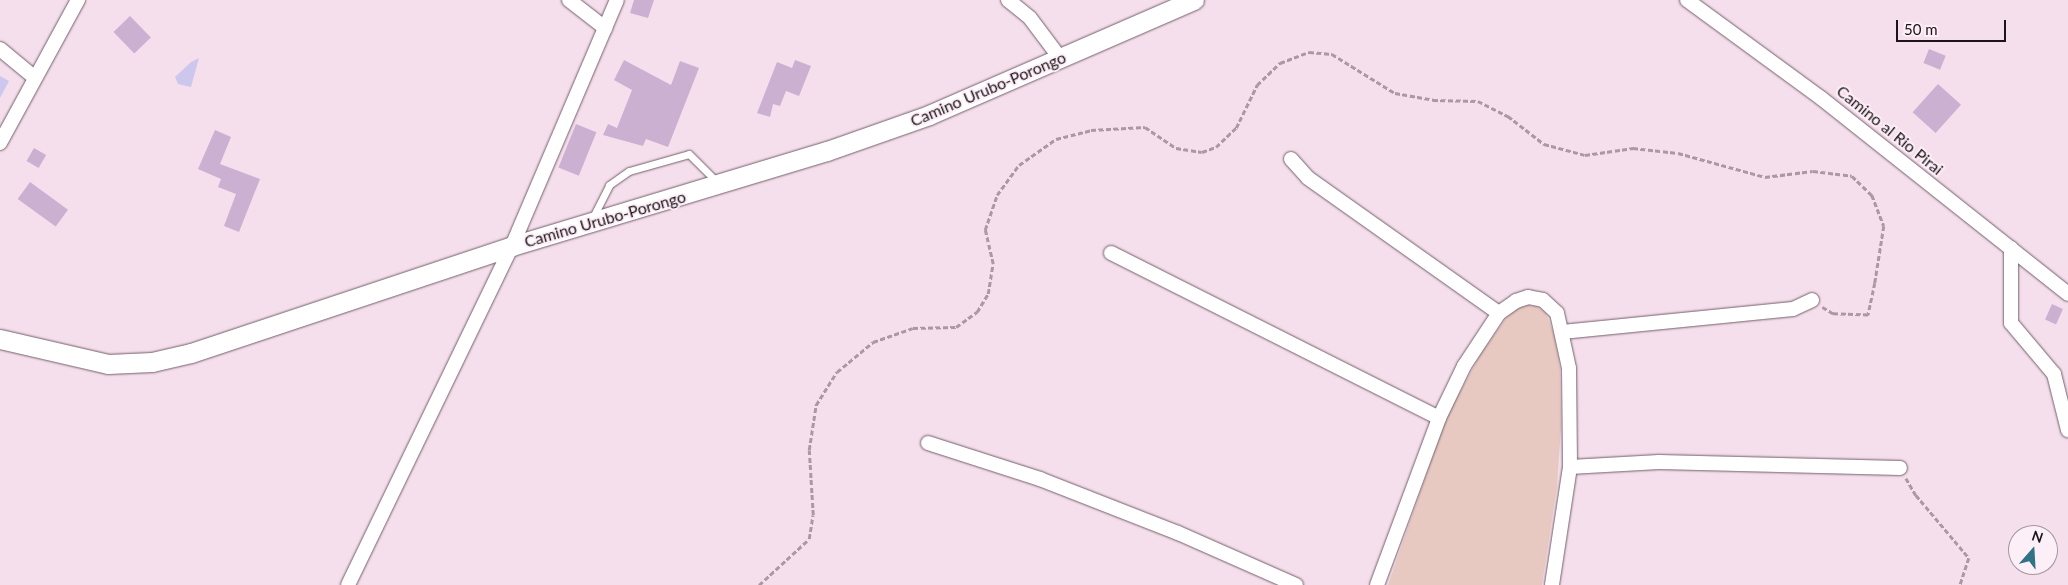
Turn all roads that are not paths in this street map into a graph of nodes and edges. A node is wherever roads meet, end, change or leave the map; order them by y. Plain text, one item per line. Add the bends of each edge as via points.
1 (78, 0) edge
2 (569, 0) edge
3 (617, 0) edge
4 (1008, 0) edge
5 (1194, 0) edge
6 (1687, 0) edge
7 (605, 28) junction
8 (0, 49) edge
9 (1060, 58) junction
10 (35, 78) junction
11 (0, 142) edge
12 (1291, 159) dead end
13 (720, 186) junction
14 (590, 224) junction
15 (512, 246) junction
16 (2011, 248) junction
17 (1111, 252) dead end
18 (2068, 294) edge
19 (1812, 300) road end
20 (1499, 313) junction
21 (1562, 332) junction
22 (0, 339) edge
23 (1438, 418) junction
24 (2068, 430) edge
25 (928, 443) dead end
26 (1570, 467) junction
27 (1900, 468) road end
28 (348, 585) edge
29 (1296, 585) edge
30 (1377, 585) edge
31 (1552, 585) edge

1 - 10 street
2 - 7 street
3 - 7 street
4 - 9 street via 1030,18
5 - 9 main road, Camino Urubo-Porongo
6 - 16 street, Camino al Rio Pirai via 1821,98
7 - 15 street
8 - 10 street
9 - 13 main road, Camino Urubo-Porongo via 929,115
10 - 11 street
12 - 20 street via 1308,178
13 - 14 main road, Camino Urubo-Porongo
13 - 14 lane via 688,154 629,171 609,186
14 - 15 main road, Camino Urubo-Porongo
15 - 22 main road, Camino Urubo-Porongo via 318,313 152,362 108,364
15 - 28 street
16 - 18 street, Camino al Rio Pirai
16 - 24 street via 2011,323 2054,374
17 - 23 street
19 - 21 street via 1793,309
20 - 21 street via 1528,297 1543,300 1557,313
20 - 23 street via 1464,366
21 - 26 street via 1569,368
23 - 30 street
25 - 29 street via 1040,479 1178,533
26 - 27 street via 1659,462
26 - 31 street

